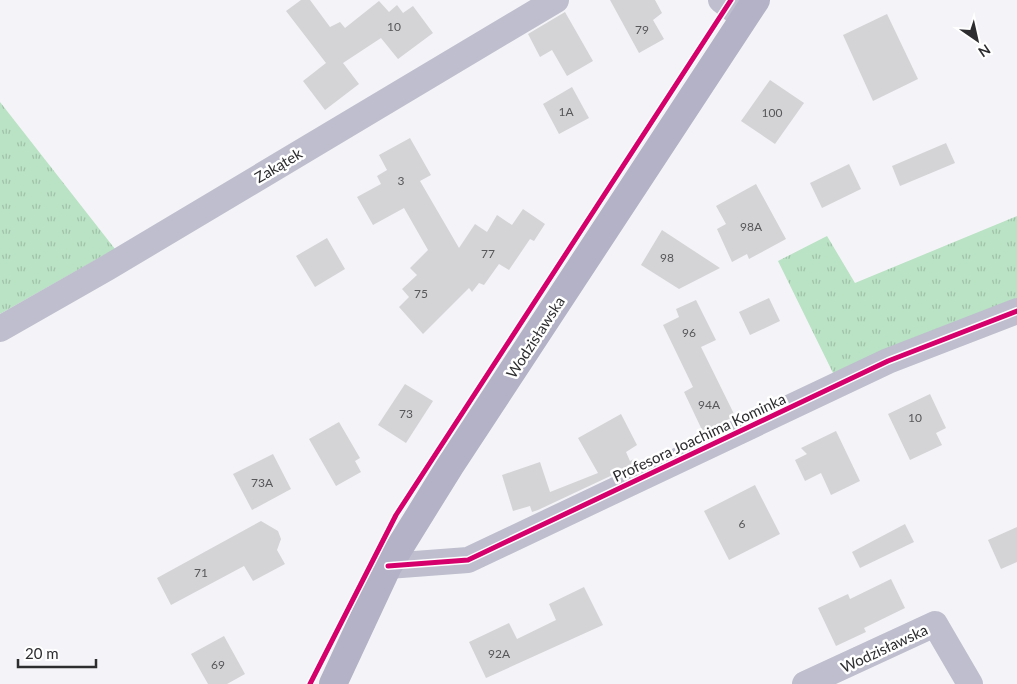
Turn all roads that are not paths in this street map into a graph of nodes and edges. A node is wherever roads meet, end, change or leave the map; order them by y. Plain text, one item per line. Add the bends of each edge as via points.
1 (556, 0) edge
2 (721, 0) edge
3 (750, 9) edge
4 (1017, 311) edge
5 (0, 329) edge
6 (388, 566) junction
7 (333, 684) edge
8 (806, 684) edge
9 (970, 684) edge

1 - 5 street, Zakątek
2 - 3 street
3 - 6 main road, Wodzisławska via 450,466
4 - 6 street, Profesora Joachima Kominka via 888,361 468,560
6 - 7 main road, Wodzisławska
8 - 9 street, Wodzisławska via 935,624

